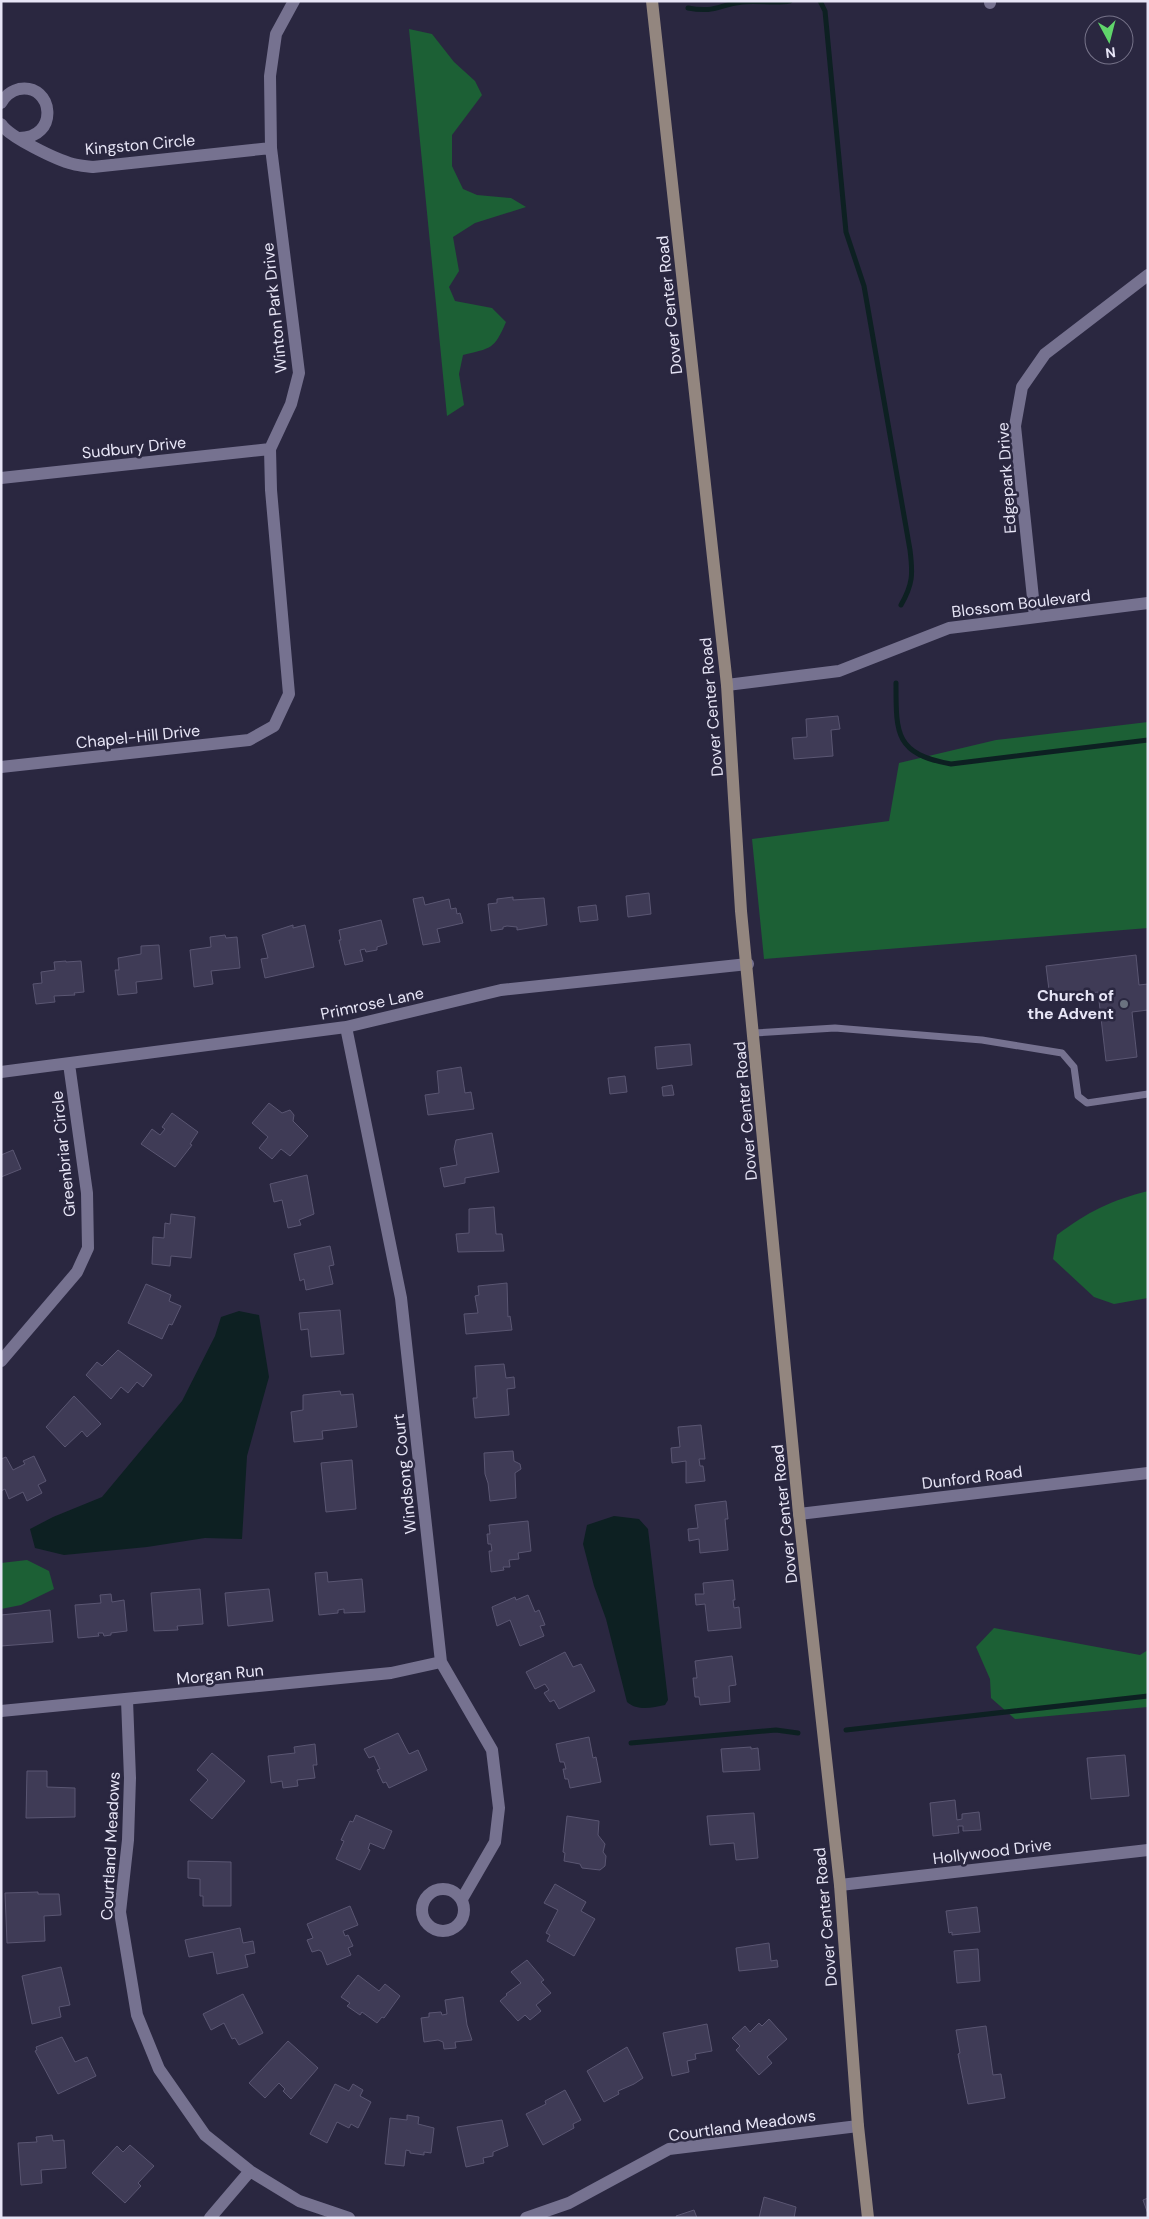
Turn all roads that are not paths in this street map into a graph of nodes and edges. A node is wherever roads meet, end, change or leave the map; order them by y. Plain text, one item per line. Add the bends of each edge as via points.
1 (294, 1) edge
2 (652, 1) edge
3 (1, 103) edge
4 (1, 124) edge
5 (18, 138) junction
6 (271, 148) junction
7 (1148, 275) edge
8 (270, 449) junction
9 (1, 478) edge
10 (1148, 603) edge
11 (1035, 617) junction
12 (727, 685) junction
13 (274, 726) joint
14 (1, 767) edge
15 (748, 964) junction
16 (346, 1027) junction
17 (754, 1033) junction
18 (69, 1064) junction
19 (1, 1072) edge
20 (1148, 1094) edge
21 (1, 1361) edge
22 (1148, 1473) edge
23 (800, 1514) junction
24 (441, 1662) junction
25 (127, 1700) junction
26 (1, 1711) edge
27 (1148, 1850) edge
28 (840, 1885) junction
29 (462, 1899) dead end
30 (858, 2126) junction
31 (250, 2171) junction
32 (210, 2218) edge
33 (349, 2218) edge
34 (526, 2218) edge
35 (868, 2218) edge

1 - 6 street, Winton Park Drive via 276,34 270,76
2 - 12 street, Dover Center Road
3 - 5 street via 10,93 26,89 34,91 45,102 48,110 45,125 34,136
4 - 5 street, Kingston Circle
5 - 6 street, Kingston Circle via 75,165 93,167
6 - 8 street, Winton Park Drive via 299,373 291,404
7 - 11 street, Edgepark Drive via 1045,354 1022,387 1015,426
8 - 9 street, Sudbury Drive
8 - 13 street, Winton Park Drive via 289,694
10 - 11 street, Blossom Boulevard
11 - 12 street, Blossom Boulevard via 949,628 839,672
12 - 15 street, Dover Center Road via 741,911
13 - 14 street, Chapel-Hill Drive via 248,740
15 - 16 street, Primrose Lane via 501,990
15 - 17 street, Dover Center Road
16 - 18 street, Primrose Lane
16 - 24 street, Windsong Court via 401,1298
17 - 20 lane via 835,1028 982,1040 1062,1053 1074,1067 1078,1096 1087,1103
17 - 23 street, Dover Center Road
18 - 19 street, Primrose Lane
18 - 21 street, Greenbriar Circle via 87,1193 88,1248 77,1272
22 - 23 street, Dunford Road
23 - 28 street, Dover Center Road
24 - 25 street, Morgan Run via 391,1673
24 - 29 street, Windsong Court via 492,1750 499,1808 494,1842
25 - 26 street, Morgan Run
25 - 31 street, Courtland Meadows via 128,1840 120,1912 136,2015 158,2069 206,2135
27 - 28 street, Hollywood Drive
28 - 30 street, Dover Center Road
30 - 34 street, Courtland Meadows via 669,2149 569,2203
30 - 35 street, Dover Center Road
31 - 32 street
31 - 33 street, Courtland Meadows via 299,2201

